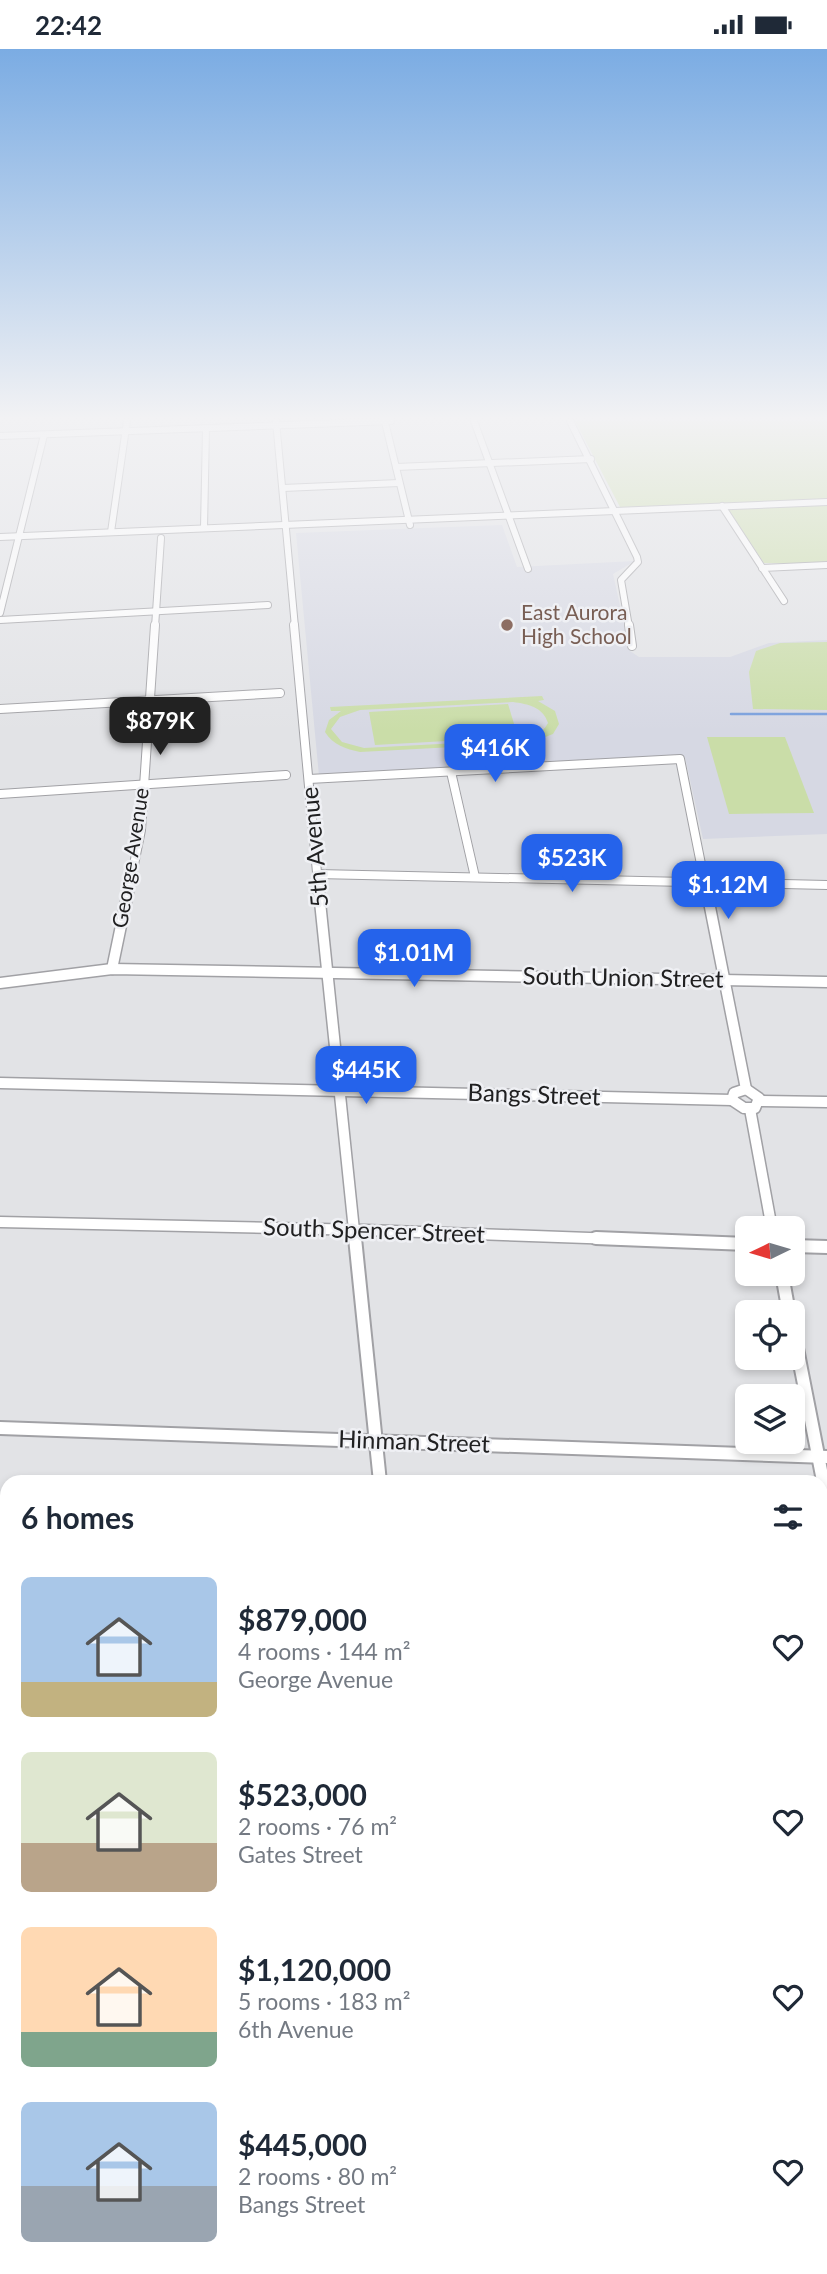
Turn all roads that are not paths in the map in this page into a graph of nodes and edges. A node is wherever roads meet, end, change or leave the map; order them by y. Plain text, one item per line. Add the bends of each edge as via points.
1 (23, 525) edge
2 (112, 525) edge
3 (204, 525) edge
4 (339, 525) edge
5 (512, 525) edge
6 (622, 525) edge
7 (733, 525) edge
8 (286, 527) junction
9 (204, 528) junction
10 (111, 532) junction
11 (20, 536) junction
12 (0, 537) edge
13 (161, 538) dead end
14 (827, 565) edge
15 (762, 568) junction
16 (528, 569) dead end
17 (784, 601) dead end
18 (268, 605) dead end
19 (155, 611) junction
20 (0, 613) edge
21 (0, 619) edge
22 (632, 646) dead end
23 (280, 693) dead end
24 (150, 700) junction
25 (0, 709) edge
26 (451, 772) junction
27 (286, 775) dead end
28 (309, 779) junction
29 (144, 785) junction
30 (0, 794) edge
31 (317, 874) junction
32 (475, 877) junction
33 (705, 883) junction
34 (827, 885) edge
35 (112, 969) junction
36 (327, 972) junction
37 (725, 980) junction
38 (827, 982) edge
39 (0, 983) edge
40 (0, 1083) edge
41 (746, 1089) junction
42 (338, 1090) junction
43 (732, 1100) junction
44 (760, 1101) junction
45 (827, 1103) edge
46 (750, 1109) junction
47 (770, 1216) edge
48 (0, 1221) edge
49 (353, 1230) junction
50 (735, 1244) edge
51 (805, 1246) edge
52 (827, 1247) edge
53 (803, 1370) edge
54 (0, 1428) edge
55 (376, 1441) junction
56 (823, 1456) edge
57 (379, 1475) edge
58 (825, 1475) edge

1 - 11 street
2 - 10 street
3 - 9 street
4 - 8 street
5 - 16 street
6 - 22 street via 638,562 621,580
7 - 15 street
8 - 9 street
8 - 28 street, 5th Avenue
9 - 10 street
10 - 11 street
11 - 12 street
11 - 20 street
13 - 19 street, George Avenue
14 - 15 street
15 - 17 street
18 - 19 street
19 - 21 street
19 - 24 street, George Avenue
23 - 24 street
24 - 25 street
24 - 29 street, George Avenue
26 - 28 street
26 - 32 street
26 - 33 street via 680,759
27 - 29 street
28 - 31 street, 5th Avenue
29 - 30 street
29 - 35 street, George Avenue via 137,852
31 - 32 street
31 - 36 street, 5th Avenue
32 - 33 street
33 - 34 street
33 - 37 street
35 - 36 street, South Union Street
35 - 39 street, South Union Street
36 - 37 street, South Union Street
36 - 42 street, 5th Avenue
37 - 38 street, South Union Street
37 - 41 street
40 - 42 street, Bangs Street
41 - 43 street via 734,1093
41 - 44 street
42 - 43 street, Bangs Street
42 - 49 street, 5th Avenue
43 - 46 street
44 - 45 street
44 - 46 street
46 - 47 street
48 - 49 street, South Spencer Street
49 - 50 street, South Spencer Street
49 - 55 street, 5th Avenue
51 - 52 street
53 - 56 street
54 - 55 street, Hinman Street
55 - 56 street, Hinman Street
55 - 57 street, 5th Avenue
56 - 58 street

